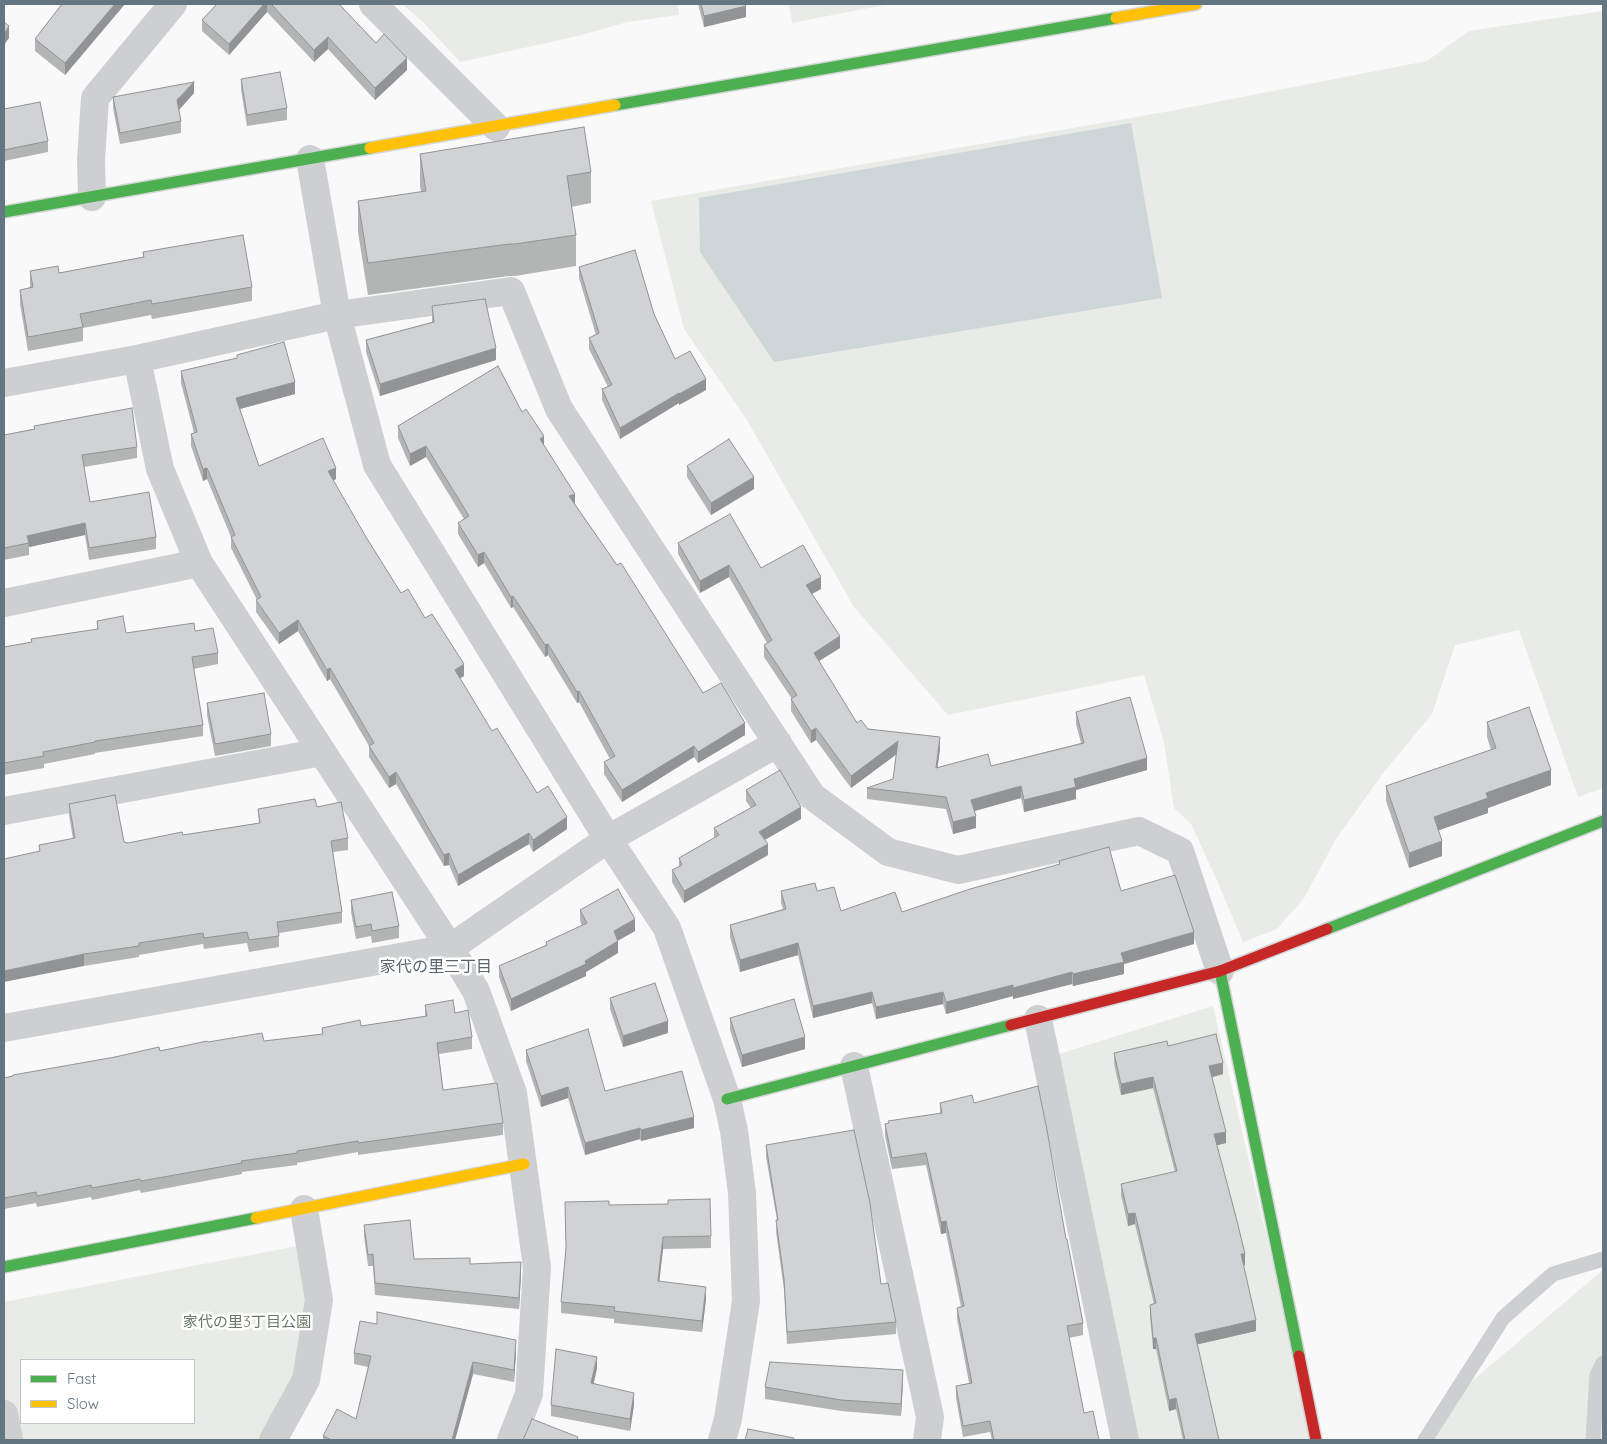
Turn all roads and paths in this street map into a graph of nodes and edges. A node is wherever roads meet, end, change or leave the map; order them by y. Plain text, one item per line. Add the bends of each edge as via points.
1 (173, 4) edge
2 (373, 4) edge
3 (1196, 4) edge
4 (496, 127) junction
5 (310, 159) junction
6 (92, 197) junction
7 (4, 212) edge
8 (338, 315) junction
9 (137, 358) junction
10 (4, 383) edge
11 (199, 563) junction
12 (4, 603) edge
13 (778, 743) junction
14 (322, 752) junction
15 (4, 811) edge
16 (1603, 821) edge
17 (608, 839) junction
18 (450, 948) junction
19 (1220, 971) junction
20 (1038, 1019) junction
21 (4, 1028) edge
22 (854, 1066) junction
23 (727, 1099) junction
24 (524, 1164) junction
25 (304, 1209) junction
26 (1603, 1259) edge
27 (4, 1267) edge
28 (1603, 1363) edge
29 (4, 1414) edge
30 (9, 1440) edge
31 (273, 1440) edge
32 (511, 1440) edge
33 (722, 1440) edge
34 (927, 1440) edge
35 (1125, 1440) edge
36 (1316, 1440) edge
37 (1425, 1440) edge
38 (1593, 1440) edge

1 - 6 street via 95,98
2 - 4 street
3 - 4 street
4 - 5 street
5 - 6 street
5 - 8 street
6 - 7 street
8 - 9 street
8 - 13 street via 512,291 558,409
8 - 17 street via 377,465
9 - 10 street
9 - 11 street via 160,469
11 - 12 street
11 - 14 street
13 - 17 street
13 - 19 street via 812,796 888,852 958,870 1139,831 1180,851
14 - 15 street
14 - 18 street
16 - 19 street
17 - 18 street
17 - 23 street via 667,928
18 - 21 street
18 - 24 street via 476,992 513,1093
19 - 20 street
19 - 36 street
20 - 22 street
20 - 35 street
22 - 23 street
22 - 34 street via 930,1417
23 - 33 street via 742,1193 746,1300
24 - 25 street
24 - 32 street via 537,1266 529,1394
25 - 27 street
25 - 31 street via 319,1300 306,1380
26 - 37 lane via 1553,1274 1503,1318
28 - 38 lane via 1597,1375
29 - 30 street

